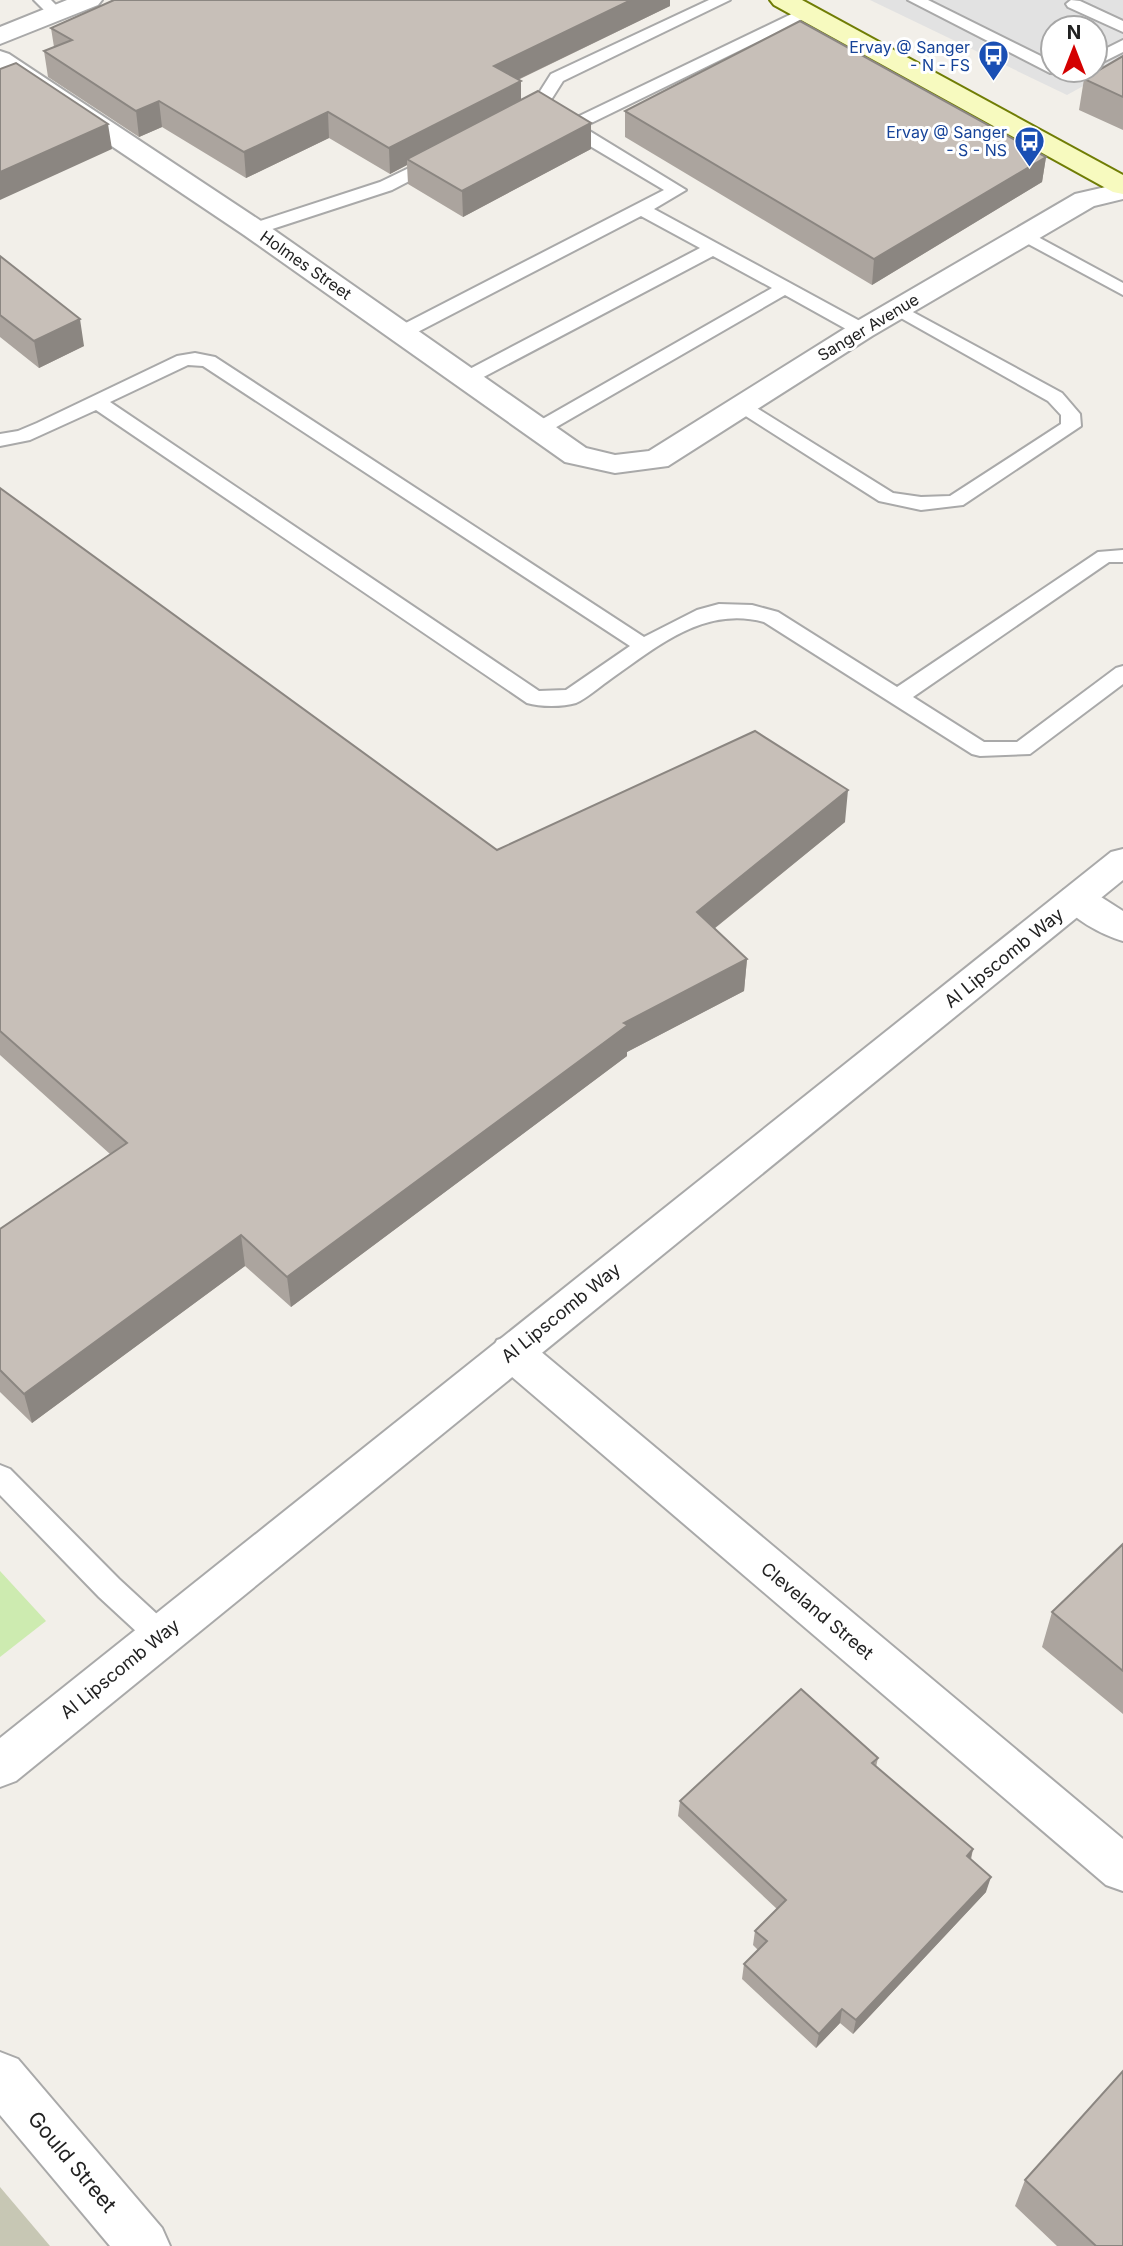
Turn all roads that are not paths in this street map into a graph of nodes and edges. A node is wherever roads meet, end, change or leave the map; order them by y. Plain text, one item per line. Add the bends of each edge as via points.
1 (89, 0) edge
2 (722, 0) edge
3 (916, 0) edge
4 (1074, 2) edge
5 (794, 6) edge
6 (49, 7) edge
7 (1123, 27) edge
8 (0, 36) edge
9 (0, 59) edge
10 (1039, 61) edge
11 (538, 107) junction
12 (503, 125) edge
13 (571, 127) junction
14 (456, 150) edge
15 (1123, 186) edge
16 (1123, 191) edge
17 (641, 209) junction
18 (254, 229) junction
19 (1025, 234) junction
20 (712, 248) junction
21 (783, 289) junction
22 (1123, 290) edge
23 (898, 309) junction
24 (862, 330) junction
25 (403, 332) junction
26 (469, 377) junction
27 (97, 402) junction
28 (740, 406) junction
29 (538, 429) junction
30 (0, 440) edge
31 (615, 464) joint
32 (1123, 556) edge
33 (644, 646) junction
34 (1123, 673) edge
35 (899, 696) junction
36 (1123, 861) edge
37 (1077, 900) junction
38 (1123, 928) edge
39 (512, 1352) junction
40 (0, 1477) edge
41 (161, 1636) junction
42 (0, 1766) edge
43 (1123, 1869) edge
44 (0, 2077) edge
45 (144, 2246) edge

1 - 6 street
2 - 11 lane via 557,78
3 - 10 lane
4 - 7 lane
5 - 13 lane
5 - 15 main road
6 - 8 street
9 - 18 street, Holmes Street
11 - 12 lane
11 - 13 lane
13 - 17 lane via 677,190
14 - 18 lane via 386,186
16 - 19 street, Sanger Avenue via 1085,200
17 - 20 lane
17 - 25 lane
18 - 25 street, Holmes Street
19 - 22 lane
19 - 23 street, Sanger Avenue
20 - 21 lane
20 - 26 lane
21 - 24 lane
21 - 29 lane
23 - 24 street, Sanger Avenue
23 - 28 lane via 1055,397 1070,414 1071,426 956,501 913,505 886,497
24 - 28 street, Sanger Avenue
25 - 26 street, Holmes Street
26 - 29 street, Holmes Street
27 - 30 lane via 23,436
27 - 33 lane via 184,360 208,361
27 - 33 lane via 535,698 571,697
28 - 31 street, Sanger Avenue via 657,458
29 - 31 street, Holmes Street via 576,455
32 - 35 lane via 1105,556
33 - 35 lane via 694,616 753,610
34 - 35 lane via 1022,749 980,749
36 - 37 street, Al Lipscomb Way
37 - 38 street
37 - 39 street, Al Lipscomb Way
39 - 41 street, Al Lipscomb Way
39 - 43 street, Cleveland Street
40 - 41 lane
41 - 42 street, Al Lipscomb Way
44 - 45 street, Gould Street

